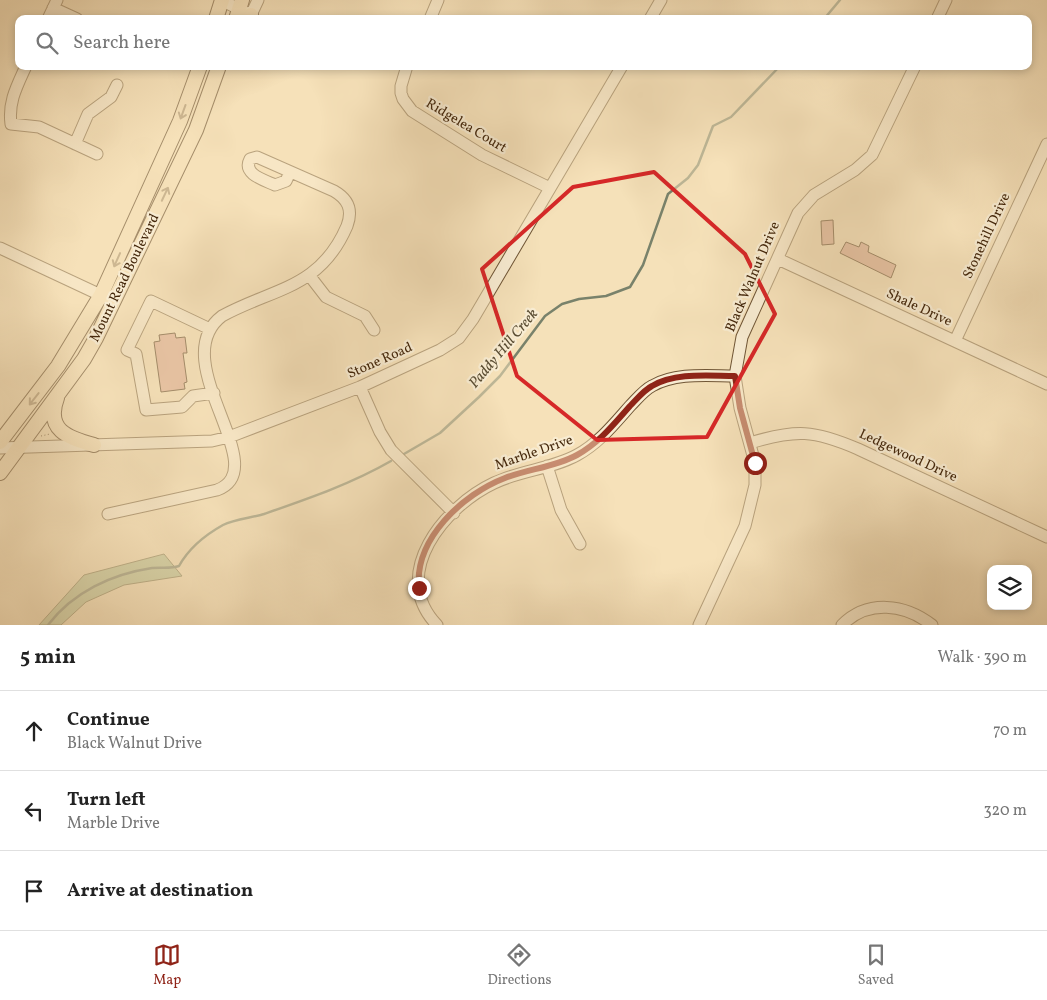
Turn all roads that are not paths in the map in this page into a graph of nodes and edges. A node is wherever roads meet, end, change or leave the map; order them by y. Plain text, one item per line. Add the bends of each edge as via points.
1 (222, 0) edge
2 (258, 0) edge
3 (438, 0) edge
4 (661, 0) edge
5 (946, 0) edge
6 (55, 4) edge
7 (243, 12) edge
8 (71, 15) edge
9 (217, 15) edge
10 (432, 15) edge
11 (652, 15) edge
12 (939, 15) edge
13 (24, 70) edge
14 (199, 70) edge
15 (218, 70) edge
16 (224, 70) edge
17 (406, 70) edge
18 (620, 70) edge
19 (913, 70) edge
20 (117, 84) dead end
21 (205, 110) junction
22 (75, 144) junction
23 (1047, 144) edge
24 (97, 154) dead end
25 (290, 172) dead end
26 (550, 188) junction
27 (0, 248) edge
28 (778, 259) junction
29 (308, 275) junction
30 (101, 295) junction
31 (114, 302) junction
32 (210, 329) junction
33 (374, 330) dead end
34 (955, 341) junction
35 (735, 376) junction
36 (1047, 384) edge
37 (360, 387) junction
38 (60, 390) junction
39 (214, 393) junction
40 (228, 437) junction
41 (0, 442) edge
42 (750, 443) junction
43 (94, 445) junction
44 (0, 448) edge
45 (16, 448) junction
46 (547, 466) junction
47 (0, 473) edge
48 (454, 513) junction
49 (108, 514) dead end
50 (1047, 537) edge
51 (580, 544) dead end
52 (437, 625) edge
53 (699, 625) edge
54 (842, 625) edge
55 (932, 625) edge

1 - 7 street
1 - 9 main road
2 - 7 street
3 - 10 street
4 - 11 street
5 - 12 street
6 - 8 street
13 - 22 street via 12,96 11,124 38,127
14 -> 30 main road, Mount Read Boulevard via 180,121
15 - 21 main road, Mount Read Boulevard
16 - 21 main road
17 - 26 street, Ridgelea Court via 401,93 412,111 482,155
18 - 26 street, Stone Road
19 - 28 street, Black Walnut Drive via 872,156 805,203
20 - 22 street via 111,97 88,114
31 -> 21 main road, Mount Read Boulevard
22 - 24 street
23 - 34 street, Stonehill Drive
25 - 29 street via 341,195 349,206 349,220 341,238
26 - 37 street, Stone Road via 462,334 440,350
27 - 30 street
28 - 34 street, Shale Drive
28 - 35 street, Black Walnut Drive via 742,337
29 - 32 street via 282,291 231,311
29 - 33 street via 326,296 365,316
30 - 31 street
30 -> 41 main road, Mount Read Boulevard via 58,366
31 - 38 main road, Mount Read Boulevard via 84,359
32 - 39 street via 205,340 204,359
32 - 39 street via 151,301 127,350 136,354 146,410 182,407 194,396
34 - 36 street, Shale Drive
35 - 42 street, Black Walnut Drive
35 - 46 street, Marble Drive via 682,377 651,386 592,446
37 - 40 street, Stone Road
37 - 48 street via 390,450
38 - 43 main road via 53,412 56,424 72,439
38 - 45 main road, Mount Read Boulevard
39 - 40 street
40 - 43 street, Stone Road via 212,441
40 - 49 street via 235,465 227,485
42 - 50 street, Ledgewood Drive via 795,432 829,438
42 - 53 street, Black Walnut Drive via 755,463 751,507
43 - 45 street, Stone Road
44 - 45 street, Stone Road
45 - 47 main road, Mount Read Boulevard
46 - 48 street, Marble Drive via 492,484 476,493
46 - 51 street via 561,510
48 - 52 street, Marble Drive via 431,538 419,566 421,598 428,615
54 - 55 street via 859,613 886,607 912,613

